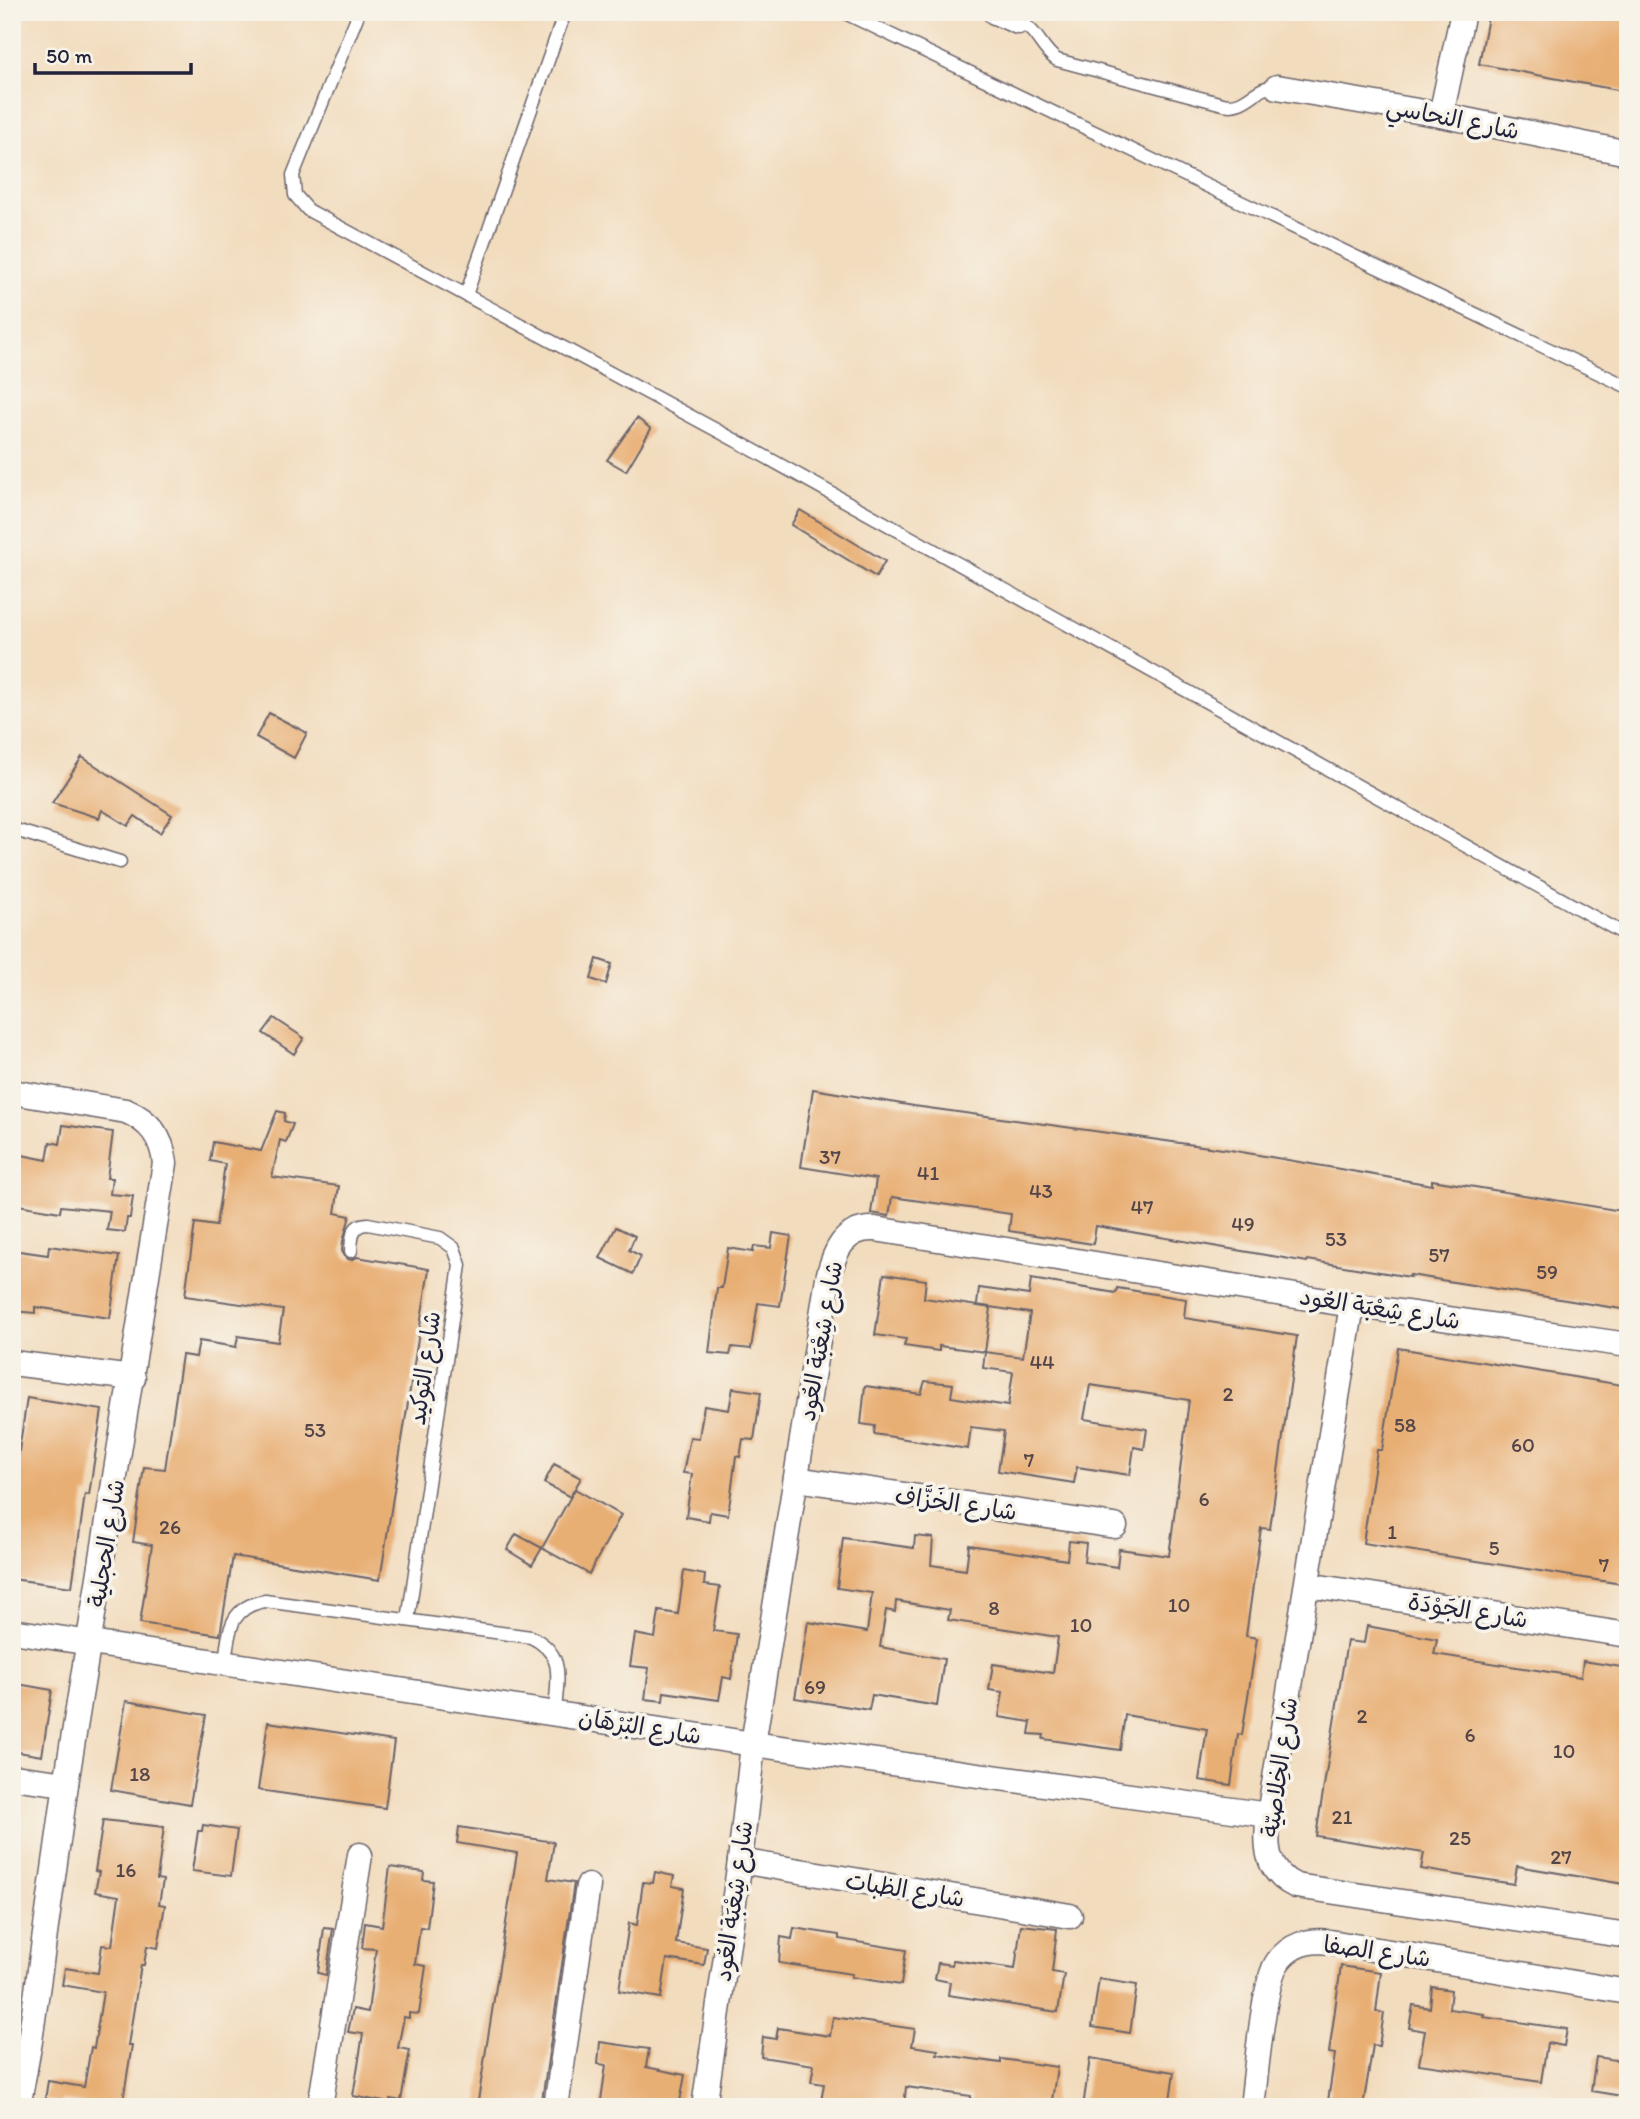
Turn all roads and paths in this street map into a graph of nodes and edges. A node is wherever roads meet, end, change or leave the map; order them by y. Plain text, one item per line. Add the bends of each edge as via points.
1 (359, 12) edge
2 (565, 12) edge
3 (843, 12) edge
4 (995, 12) edge
5 (1463, 12) edge
6 (1018, 22) joint
7 (1278, 87) joint
8 (1441, 115) junction
9 (1628, 153) edge
10 (466, 295) junction
11 (1628, 387) edge
12 (12, 829) edge
13 (120, 862) dead end
14 (1628, 936) edge
15 (12, 1092) edge
16 (351, 1251) dead end
17 (1352, 1305) junction
18 (1628, 1345) edge
19 (12, 1363) edge
20 (133, 1378) junction
21 (796, 1479) junction
22 (1115, 1527) dead end
23 (1307, 1585) junction
24 (408, 1620) junction
25 (12, 1631) edge
26 (1628, 1636) edge
27 (89, 1643) junction
28 (225, 1662) junction
29 (555, 1712) junction
30 (753, 1744) junction
31 (12, 1777) edge
32 (66, 1784) junction
33 (1269, 1815) junction
34 (360, 1855) dead end
35 (740, 1861) junction
36 (588, 1886) dead end
37 (1070, 1916) dead end
38 (1628, 1937) edge
39 (1628, 1992) edge
40 (21, 2040) edge
41 (18, 2107) edge
42 (320, 2107) edge
43 (556, 2107) edge
44 (704, 2107) edge
45 (1252, 2107) edge

1 - 10 lane via 293,175 295,195 308,210
2 - 10 lane
3 - 11 lane
4 - 6 street
5 - 8 street
6 - 7 lane via 1032,29 1057,61 1223,104 1236,105 1261,89
7 - 8 street, شارع النحاسي
8 - 9 street, شارع النحاسي
10 - 14 lane
12 - 13 lane
15 - 20 street, شارع الحجلية via 126,1111 146,1122 160,1140 165,1163
16 - 24 lane, شارع التوكيد via 354,1230 368,1224 440,1238 454,1248 460,1265
17 - 18 street, شارع شِعْبَة العُود
17 - 21 street, شارع شِعْبَة العُود via 875,1229 858,1230 843,1240 831,1267
17 - 23 street, شارع الخِلاصيّة
19 - 20 street
20 - 27 street, شارع الحجلية
21 - 22 street, شارع الخَزَّاف
21 - 30 street, شارع شِعْبَة العُود
23 - 26 street, شارع الجَوْدَة
23 - 33 street, شارع الخِلاصيّة
24 - 28 lane via 256,1602 233,1620
24 - 29 lane via 531,1637 542,1643 556,1662
25 - 27 street, شارع البُرْهَان
27 - 28 street, شارع البُرْهَان
27 - 32 street, شارع الحجلية
28 - 29 street, شارع البُرْهَان
29 - 30 street, شارع البُرْهَان
30 - 33 street, شارع البُرْهَان
30 - 35 street, شارع شِعْبَة العُود
31 - 32 street
32 - 40 street, شارع الحجلية
33 - 38 street, شارع الخِلاصيّة via 1266,1840 1270,1860 1280,1876 1296,1886
34 - 42 street
35 - 37 street, شارع الظبات
35 - 44 street, شارع شِعْبَة العُود
36 - 43 street
39 - 45 street, شارع الصفا via 1329,1942 1306,1942 1284,1954 1271,1974
40 - 41 street, شارع الحجلية

